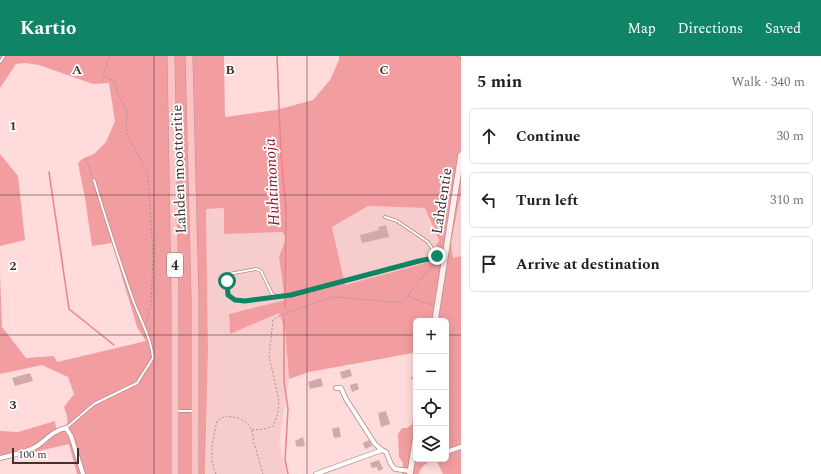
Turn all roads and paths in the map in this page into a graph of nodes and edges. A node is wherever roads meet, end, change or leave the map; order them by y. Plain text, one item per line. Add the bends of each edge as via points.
1 (4, 56) edge
2 (110, 56) edge
3 (171, 56) edge
4 (189, 56) edge
5 (456, 56) edge
6 (461, 59) edge
7 (0, 62) edge
8 (461, 155) edge
9 (86, 158) dead end
10 (94, 180) joint
11 (385, 217) dead end
12 (437, 256) junction
13 (408, 296) junction
14 (277, 297) junction
15 (437, 306) junction
16 (435, 318) edge
17 (144, 329) junction
18 (336, 388) dead end
19 (176, 412) junction
20 (194, 412) junction
21 (66, 428) junction
22 (252, 430) junction
23 (461, 447) edge
24 (382, 450) junction
25 (449, 451) edge
26 (0, 458) edge
27 (413, 462) edge
28 (410, 472) edge
29 (83, 474) edge
30 (175, 474) edge
31 (195, 474) edge
32 (216, 474) edge
33 (264, 474) edge
34 (316, 474) edge

1 - 7 lane
2 - 17 path via 103,75 115,82 127,112 127,133 148,174 153,255 151,305
3 - 19 highway, Lahden moottoritie / 4
4 - 20 highway, Lahden moottoritie / 4 via 195,299
5 - 6 path
8 - 15 main road, Lahdentie
9 - 10 path
10 - 17 lane via 111,238
11 - 12 lane via 397,221 428,242
12 - 13 path
12 - 14 lane via 313,290
13 - 15 path
13 - 22 path via 403,301 395,302 330,298 273,320 270,356 279,402 278,412 274,426
14 - 14 lane via 235,300 228,295 229,274 256,269 261,271 272,294
15 - 16 main road, Lahdentie
17 - 21 lane via 152,348 153,358 136,383 94,404
18 - 24 street via 341,388
19 - 20 lane
19 - 30 highway, Lahden moottoritie / 4
20 - 31 highway, Lahden moottoritie / 4
21 - 26 street via 58,429 30,449
21 - 29 street
22 - 32 path via 239,418 225,416 217,421 211,454
22 - 33 path
23 - 25 street
24 - 28 street via 386,452 395,469
24 - 34 street
27 - 28 main road

